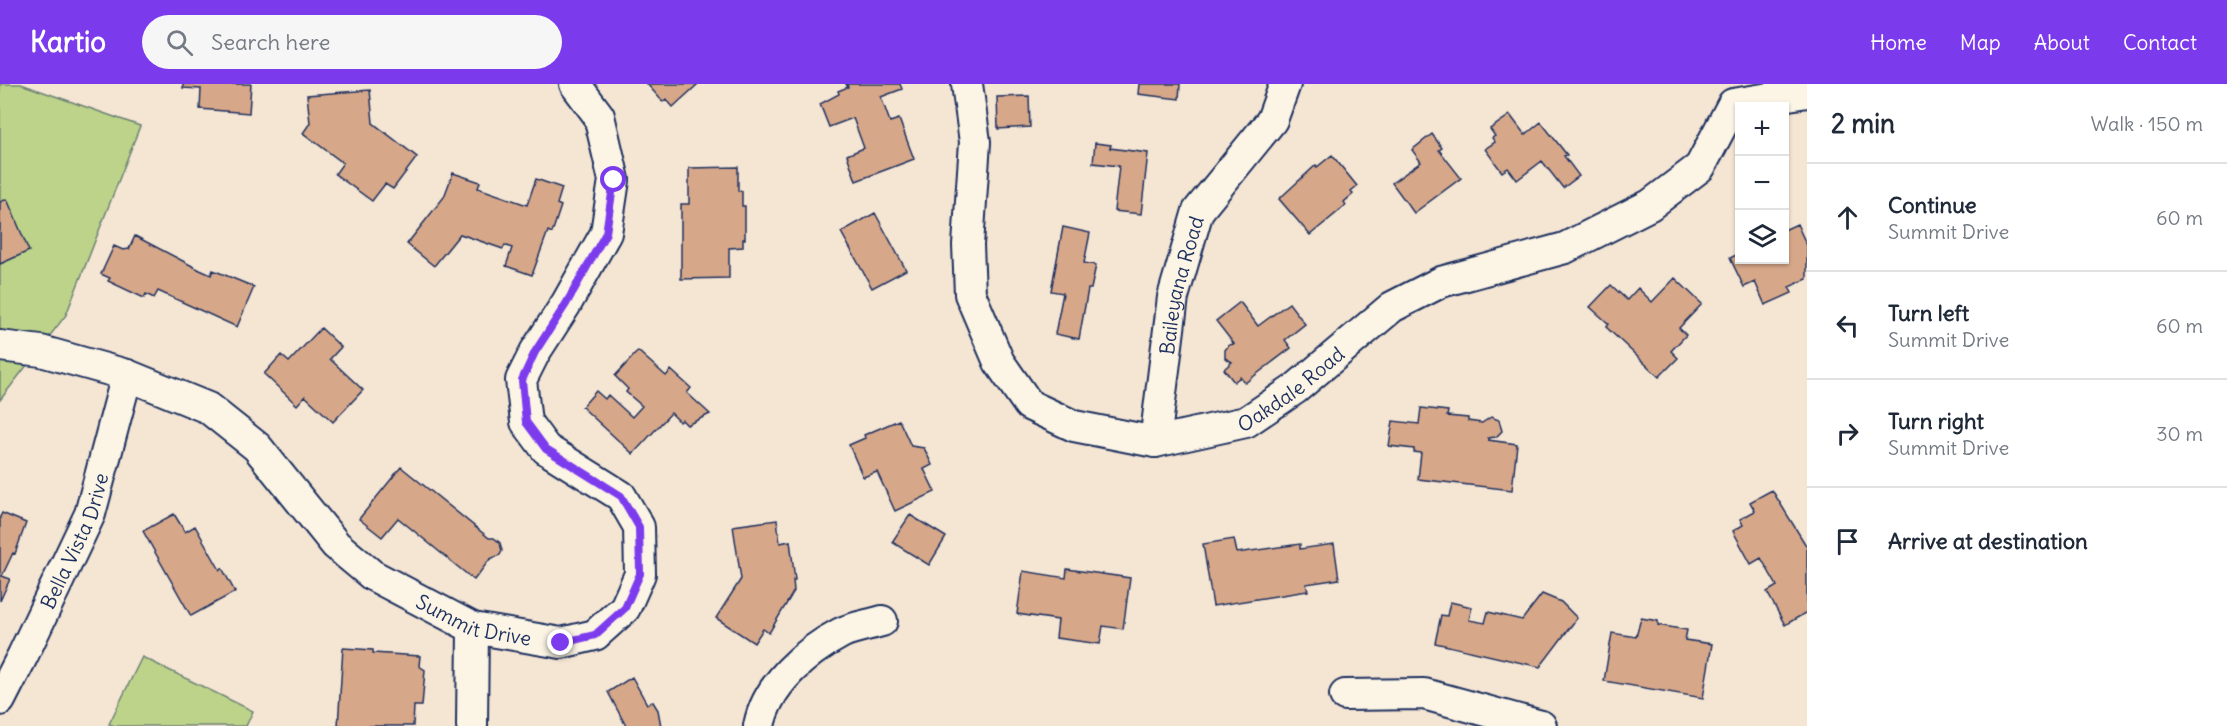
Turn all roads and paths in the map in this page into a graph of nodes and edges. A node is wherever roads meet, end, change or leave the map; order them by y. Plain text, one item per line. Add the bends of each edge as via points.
1 (575, 84) edge
2 (967, 84) edge
3 (1285, 84) edge
4 (1807, 92) edge
5 (1733, 94) edge
6 (0, 346) edge
7 (127, 375) junction
8 (1155, 442) junction
9 (882, 621) dead end
10 (473, 628) junction
11 (1345, 695) dead end
12 (0, 700) edge
13 (472, 726) edge
14 (759, 726) edge
15 (1541, 726) edge

1 - 10 street, Summit Drive via 599,116 614,180 606,233 522,380 526,422 546,449 621,496 639,527 640,574 625,608 595,635 561,643
2 - 8 street, Oakdale Road via 975,142 968,245 970,294 999,362 1029,405 1074,426
3 - 8 street, Baileyana Road via 1272,120 1198,211 1173,297
4 - 5 street, Oakdale Road
5 - 8 street, Oakdale Road via 1700,167 1650,205 1565,248 1441,282 1392,307 1295,389 1246,422
6 - 7 street, Summit Drive via 41,351
7 - 10 street, Summit Drive via 208,408 256,447 336,545 372,575
7 - 12 street, Bella Vista Drive via 90,514
9 - 14 street via 843,632 809,653 783,678 762,713
10 - 13 street
11 - 15 street via 1424,694

